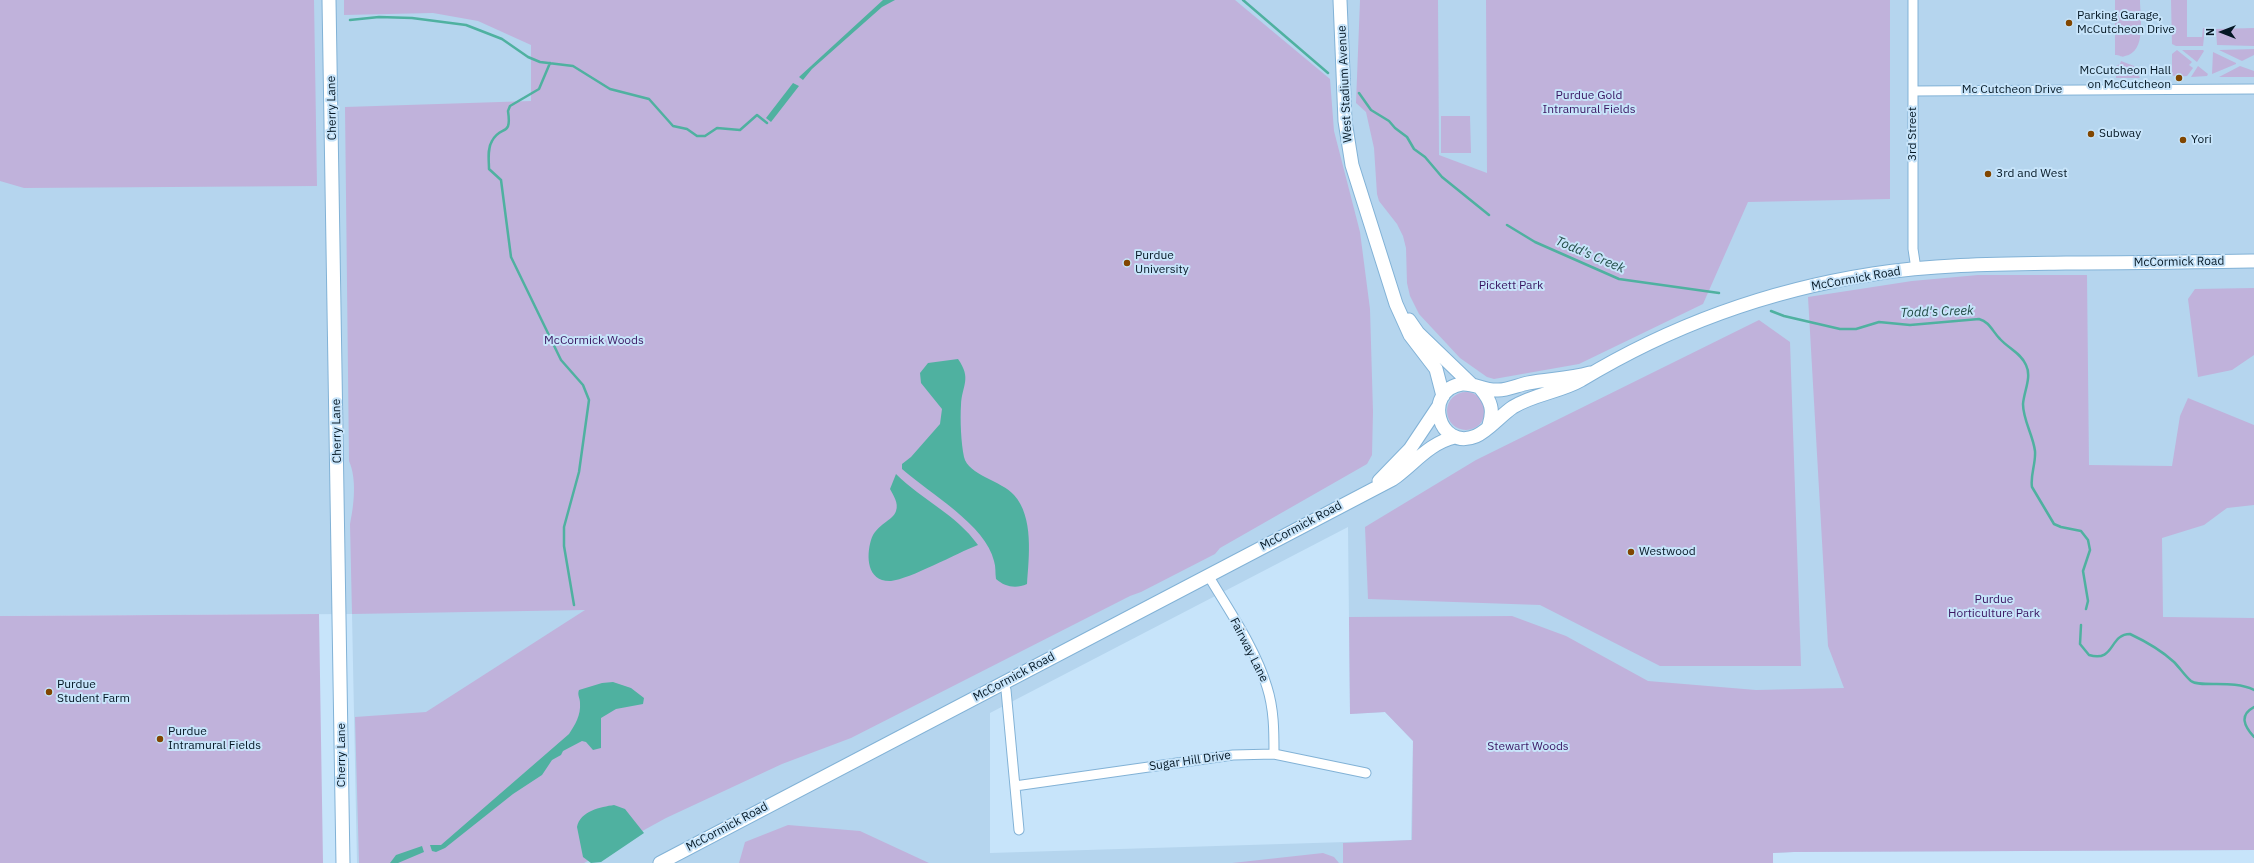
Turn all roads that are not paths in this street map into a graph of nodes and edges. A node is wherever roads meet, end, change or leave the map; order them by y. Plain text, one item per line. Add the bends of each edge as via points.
1 (329, 0) edge
2 (1340, 0) edge
3 (1913, 0) edge
4 (2254, 89) edge
5 (1913, 90) junction
6 (2254, 261) edge
7 (1916, 269) junction
8 (1390, 281) junction
9 (1590, 373) junction
10 (1476, 387) junction
11 (1441, 402) junction
12 (1489, 425) junction
13 (1455, 437) junction
14 (1369, 490) junction
15 (1208, 575) junction
16 (1003, 683) junction
17 (1274, 754) junction
18 (1366, 773) dead end
19 (1015, 786) junction
20 (1019, 830) dead end
21 (343, 863) edge
22 (660, 863) edge

1 - 21 street, Cherry Lane
2 - 8 street, West Stadium Avenue via 1348,142 1357,184
3 - 5 street, 3rd Street
4 - 5 street, Mc Cutcheon Drive
5 - 7 street, 3rd Street via 1913,249
6 - 7 street, McCormick Road via 1989,264
7 - 9 street, McCormick Road via 1851,278 1766,298 1695,323
8 - 10 street, West Stadium Avenue via 1418,332
8 - 11 street, West Stadium Avenue via 1396,304 1410,335 1436,369
9 - 10 street via 1564,380 1529,383 1500,391
9 - 12 street, McCormick Road via 1579,381 1514,406
10 - 11 street via 1455,386
10 - 12 street via 1491,402
11 - 13 street via 1440,422 1444,429
11 - 14 street, McCormick Road via 1410,449
12 - 13 street via 1477,436
13 - 14 street, McCormick Road via 1431,446 1393,479
14 - 15 street, McCormick Road
15 - 16 street, McCormick Road
15 - 17 street, Fairway Lane via 1244,638 1268,688 1274,722
16 - 19 street via 1006,690
16 - 22 street, McCormick Road
17 - 18 street, Sugar Hill Drive
17 - 19 street, Sugar Hill Drive via 1233,755
19 - 20 street

